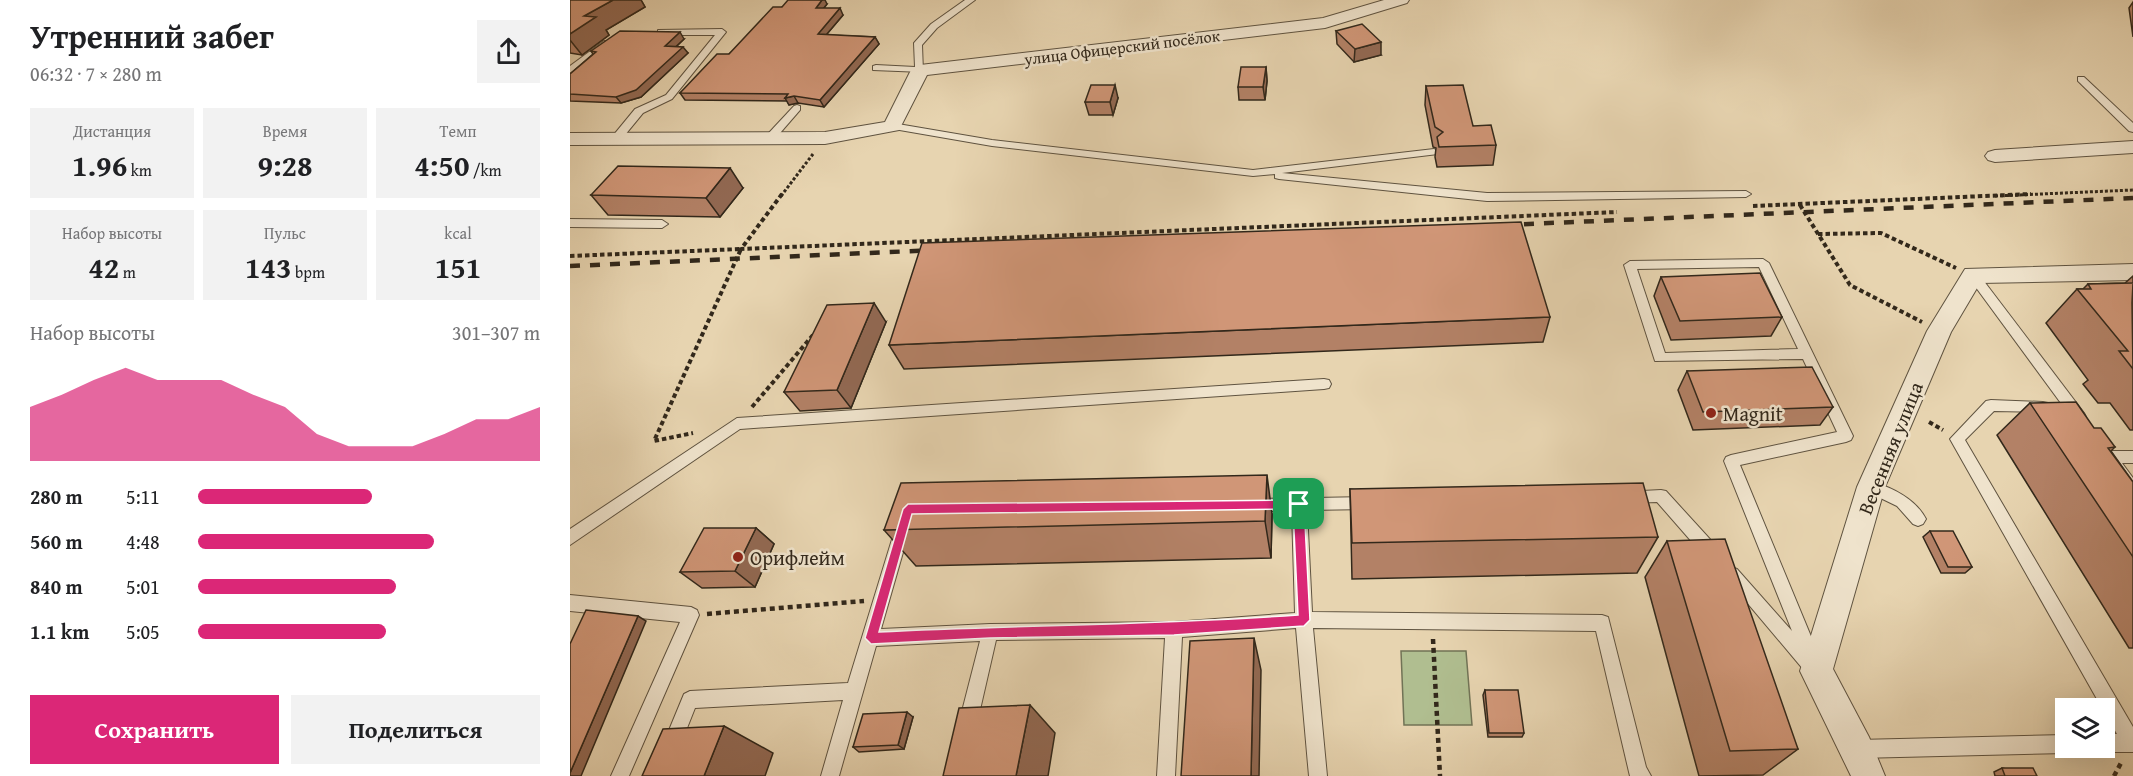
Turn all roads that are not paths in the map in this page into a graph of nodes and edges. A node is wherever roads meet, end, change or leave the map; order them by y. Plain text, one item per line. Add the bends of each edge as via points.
1 (971, 0) edge
2 (1327, 0) edge
3 (1401, 0) edge
4 (1325, 23) junction
5 (655, 32) edge
6 (613, 39) edge
7 (876, 68) dead end
8 (570, 70) edge
9 (920, 70) junction
10 (2081, 79) dead end
11 (631, 100) edge
12 (797, 108) dead end
13 (639, 111) junction
14 (892, 126) junction
15 (2133, 129) edge
16 (770, 138) junction
17 (570, 139) edge
18 (616, 139) junction
19 (2133, 147) edge
20 (1434, 152) dead end
21 (1995, 156) dead end
22 (1253, 173) junction
23 (1746, 194) dead end
24 (570, 223) edge
25 (663, 224) dead end
26 (2133, 272) edge
27 (1973, 275) junction
28 (1808, 354) junction
29 (1324, 384) dead end
30 (2072, 408) junction
31 (2085, 425) edge
32 (2133, 457) edge
33 (1871, 487) junction
34 (2133, 490) edge
35 (1614, 497) edge
36 (1381, 502) edge
37 (1299, 504) junction
38 (1240, 505) edge
39 (908, 509) edge
40 (1918, 519) dead end
41 (570, 538) edge
42 (570, 603) edge
43 (1304, 620) junction
44 (1174, 630) junction
45 (990, 632) junction
46 (871, 638) junction
47 (1816, 671) junction
48 (855, 691) junction
49 (963, 743) edge
50 (2115, 743) edge
51 (2132, 743) edge
52 (2055, 745) edge
53 (1862, 762) edge
54 (620, 776) edge
55 (659, 776) edge
56 (830, 776) edge
57 (1166, 776) edge
58 (1318, 776) edge
59 (1642, 776) edge

1 - 9 lane via 934,26 917,45
2 - 4 street
3 - 4 street, улица Офицерский посёлок
4 - 9 street, улица Офицерский посёлок
5 - 13 lane via 722,33 669,97
6 - 8 lane
7 - 9 lane
9 - 14 street
10 - 15 lane
11 - 13 lane
12 - 16 lane
13 - 18 lane
14 - 16 street via 825,138
14 - 22 lane via 992,143
16 - 18 street
17 - 18 street
19 - 21 street
20 - 22 lane
22 - 23 lane via 1487,197
24 - 25 lane
26 - 27 street
27 - 30 lane
27 - 33 street, Весенняя улица via 1939,331
28 - 28 lane via 1763,263 1630,265 1660,358
28 - 47 lane via 1846,436 1731,461
29 - 41 lane via 737,424
30 - 31 lane
30 - 51 lane via 1991,405 1957,439
32 - 34 lane via 2106,453
33 - 40 lane via 1902,501
33 - 47 street, Весенняя улица
35 - 47 lane via 1661,496
36 - 37 lane
37 - 38 lane
37 - 43 lane
39 - 46 lane
42 - 54 lane via 691,615
43 - 44 lane
43 - 58 lane
43 - 59 lane via 1602,623
44 - 45 lane
44 - 57 lane
45 - 46 lane
45 - 49 lane
46 - 48 lane
47 - 53 street
48 - 55 lane via 690,700
48 - 56 lane
50 - 51 lane
52 - 53 lane

